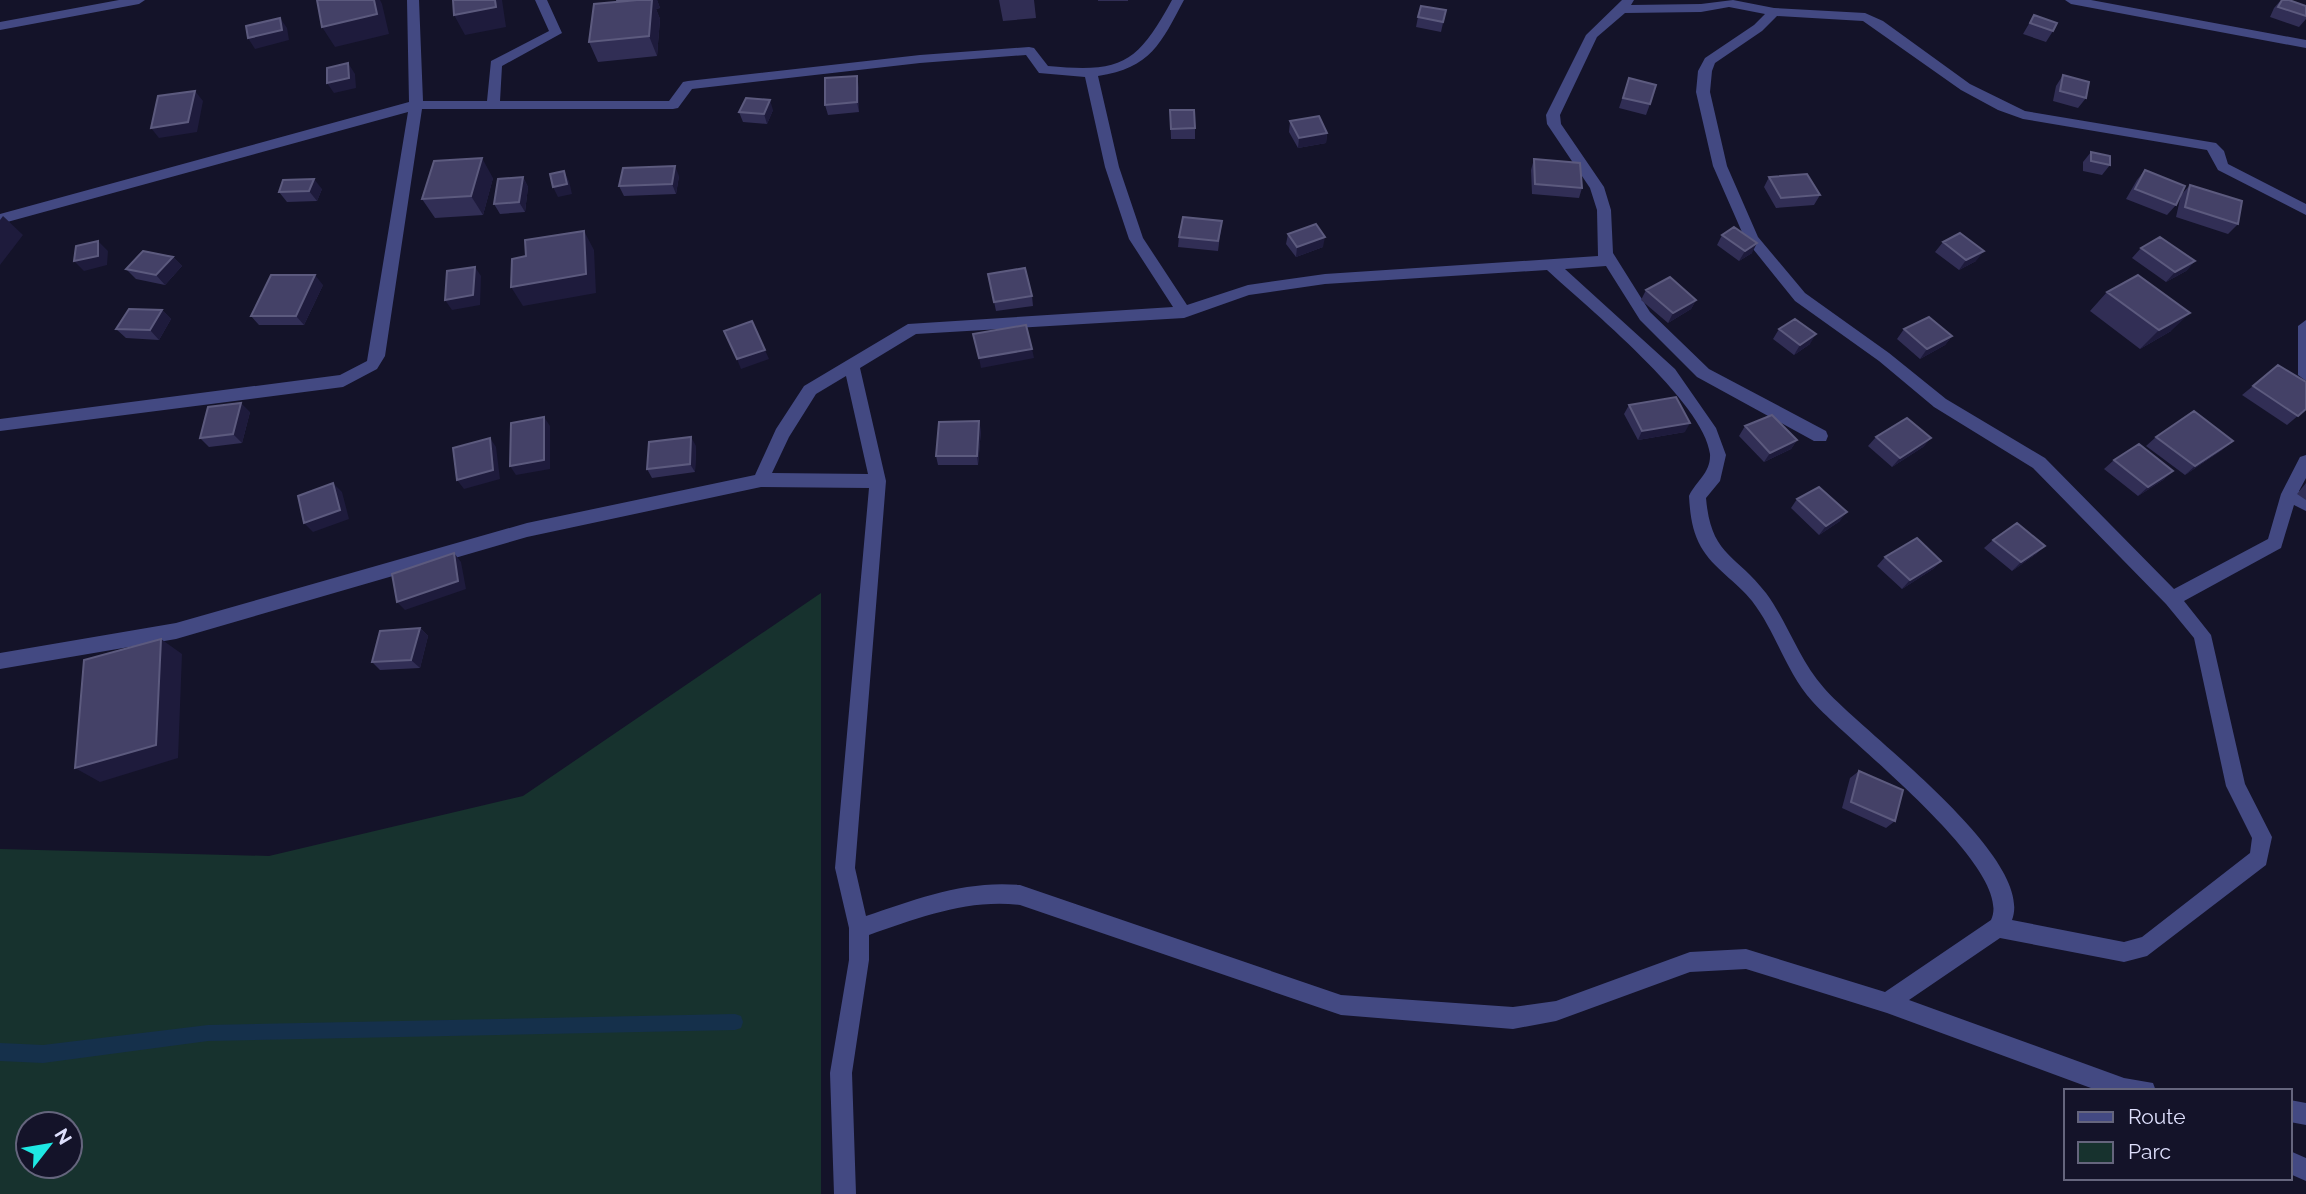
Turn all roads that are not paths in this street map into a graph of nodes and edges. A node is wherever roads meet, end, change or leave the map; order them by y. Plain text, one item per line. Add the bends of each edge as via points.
1 (139, 0) edge
2 (413, 0) edge
3 (541, 0) edge
4 (1178, 0) edge
5 (2071, 0) edge
6 (1625, 5) edge
7 (1774, 12) junction
8 (0, 26) edge
9 (2306, 44) edge
10 (1091, 74) junction
11 (416, 105) junction
12 (493, 107) junction
13 (2306, 210) edge
14 (0, 219) edge
15 (1608, 257) junction
16 (1552, 266) junction
17 (1184, 312) junction
18 (2306, 327) edge
19 (2305, 351) edge
20 (851, 363) junction
21 (2306, 375) edge
22 (0, 425) edge
23 (1820, 436) dead end
24 (2306, 463) edge
25 (761, 480) junction
26 (878, 481) junction
27 (2289, 494) junction
28 (2306, 504) edge
29 (2172, 599) junction
30 (0, 661) edge
31 (1998, 927) junction
32 (859, 928) junction
33 (1887, 1003) junction
34 (2130, 1089) edge
35 (845, 1194) edge

1 - 8 street
2 - 11 street
3 - 12 street via 556,33 496,64
4 - 10 street via 1147,51
5 - 9 street
6 - 7 street via 1702,8 1729,2
6 - 15 street via 1592,35 1553,115 1554,124 1597,187
7 - 13 street via 1865,17 1976,96 2024,115 2211,146 2223,167
7 - 29 street via 1710,61 1703,92 1720,166 1752,239 1800,297 1940,403 2039,463
10 - 12 street via 1044,70 1029,51 688,85 673,105
10 - 17 street via 1112,167 1136,239
11 - 12 street
11 - 14 street
11 - 22 street via 372,365 343,381
15 - 16 street via 1598,264
15 - 23 street via 1645,316 1703,373
16 - 17 street via 1325,279 1248,290
16 - 31 street via 1669,373 1710,432 1718,455 1712,481 1697,496 1698,526 1713,550 1775,617 1789,652 1818,694 1965,834 1997,879 2005,911
17 - 20 street via 913,328
18 - 19 street
19 - 21 street
20 - 25 street via 803,399
20 - 26 street
24 - 27 street
25 - 26 street
25 - 30 street via 527,530 176,631
26 - 32 street via 845,868
27 - 28 street
27 - 29 street via 2274,543
29 - 31 street via 2202,635 2236,786 2262,837 2259,858 2147,946 2136,949 2095,948
31 - 33 street
32 - 33 street via 995,890 1341,1005 1513,1018 1556,1011 1690,962 1746,959
32 - 35 street via 859,960 841,1073
33 - 34 street

